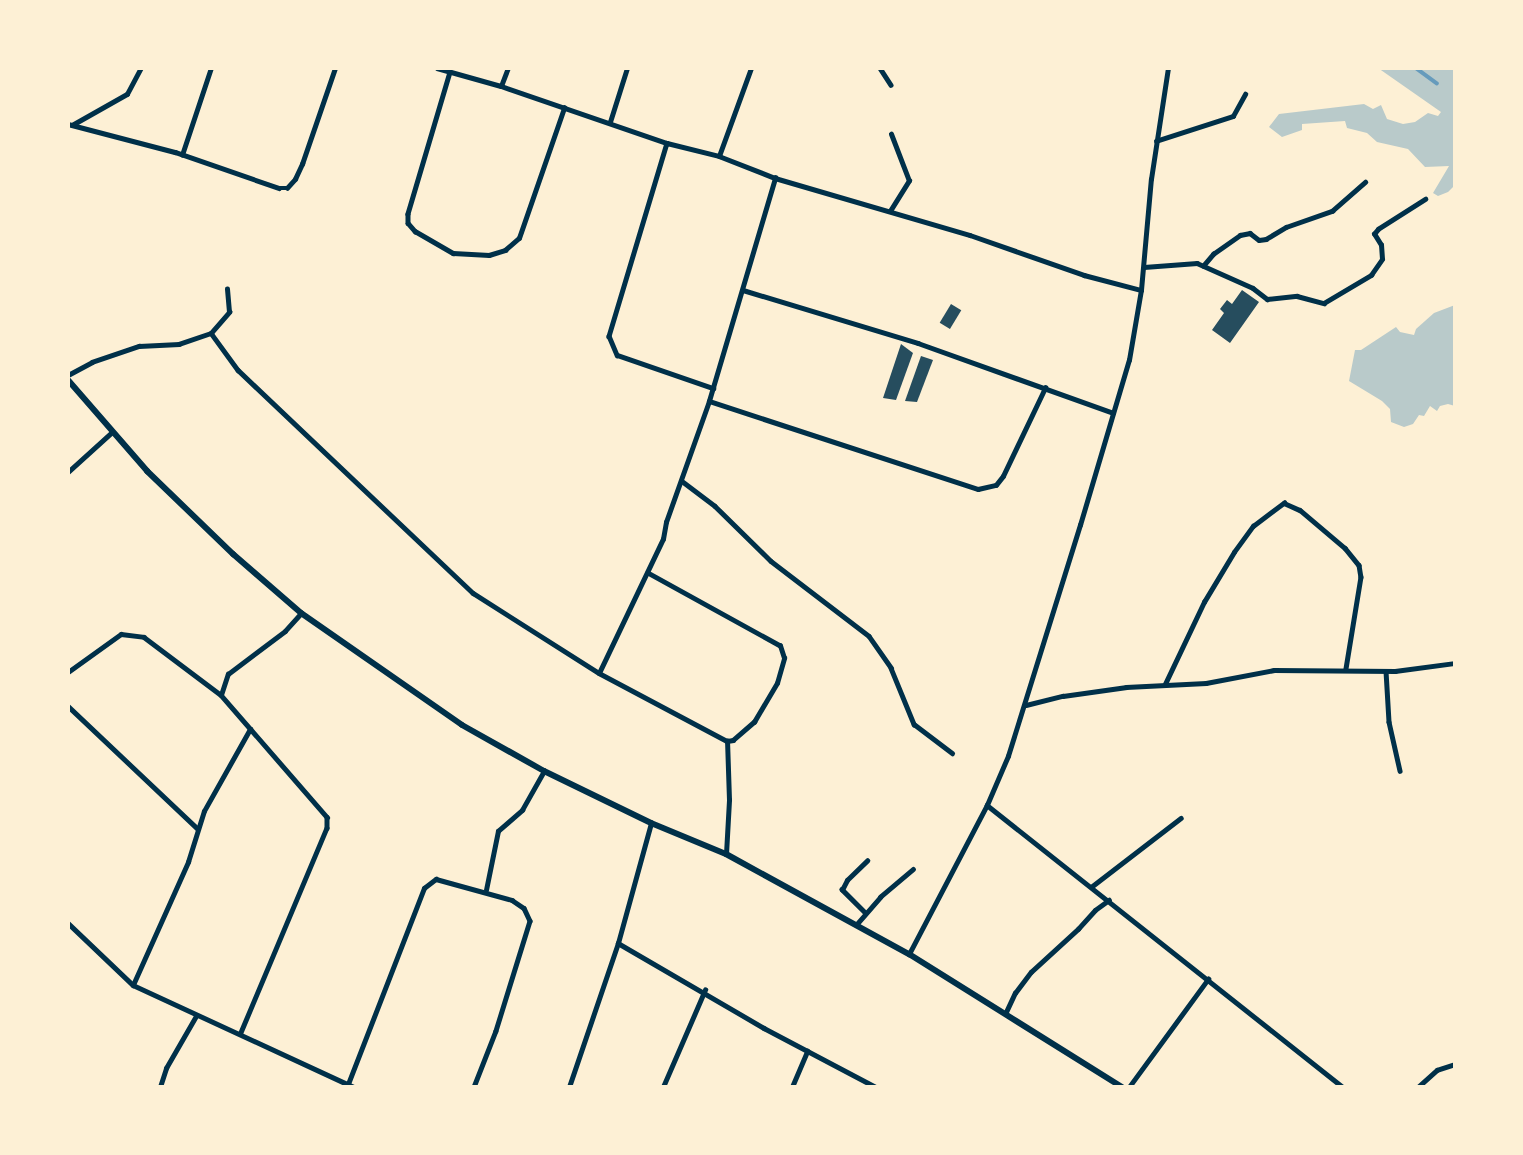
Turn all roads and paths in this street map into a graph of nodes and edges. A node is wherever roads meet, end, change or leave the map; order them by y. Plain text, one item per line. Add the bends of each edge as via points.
1 (141, 68) edge
2 (211, 68) edge
3 (335, 68) edge
4 (437, 68) edge
5 (508, 68) edge
6 (627, 68) edge
7 (751, 68) edge
8 (880, 68) edge
9 (1168, 68) edge
10 (450, 72) junction
11 (891, 85) dead end
12 (501, 86) junction
13 (1245, 94) dead end
14 (564, 108) junction
15 (610, 122) junction
16 (70, 125) edge
17 (891, 134) dead end
18 (1156, 141) junction
19 (667, 143) junction
20 (182, 155) junction
21 (719, 156) junction
22 (775, 178) junction
23 (1365, 182) dead end
24 (1425, 199) dead end
25 (890, 211) junction
26 (1203, 266) junction
27 (1144, 267) junction
28 (227, 289) dead end
29 (743, 290) junction
30 (1141, 290) junction
31 (211, 333) junction
32 (68, 375) edge
33 (68, 380) edge
34 (713, 388) junction
35 (1045, 388) junction
36 (709, 401) junction
37 (1113, 413) junction
38 (111, 433) junction
39 (68, 472) edge
40 (682, 481) junction
41 (648, 573) junction
42 (301, 613) junction
43 (1455, 663) edge
44 (1346, 669) junction
45 (1386, 671) junction
46 (68, 672) edge
47 (599, 673) junction
48 (1165, 684) junction
49 (221, 695) junction
50 (68, 706) edge
51 (1025, 706) junction
52 (250, 729) junction
53 (727, 741) junction
54 (952, 753) dead end
55 (544, 771) junction
56 (1400, 771) dead end
57 (987, 805) junction
58 (1181, 818) dead end
59 (651, 823) junction
60 (197, 828) junction
61 (726, 854) junction
62 (867, 861) dead end
63 (913, 869) dead end
64 (1091, 887) junction
65 (486, 890) junction
66 (1109, 900) junction
67 (865, 913) junction
68 (68, 923) edge
69 (856, 925) junction
70 (618, 943) junction
71 (909, 954) junction
72 (1208, 979) junction
73 (133, 985) junction
74 (705, 990) junction
75 (1006, 1012) junction
76 (195, 1016) junction
77 (241, 1033) junction
78 (807, 1051) junction
79 (1455, 1064) edge
80 (351, 1086) edge
81 (160, 1087) edge
82 (474, 1087) edge
83 (569, 1087) edge
84 (663, 1087) edge
85 (792, 1087) edge
86 (876, 1087) edge
87 (1122, 1087) edge
88 (1129, 1087) edge
89 (1343, 1087) edge
90 (1418, 1087) edge

1 - 16 street via 128,94
2 - 20 street
3 - 20 street via 302,163 288,188
4 - 10 street
5 - 12 street
6 - 15 street
7 - 21 street
8 - 11 street
9 - 18 street
10 - 12 street
10 - 14 street via 408,223 453,253 489,255 505,250 519,238
12 - 14 street
13 - 18 street via 1233,116
14 - 15 street
15 - 19 street
16 - 20 street
17 - 25 street via 909,181
18 - 27 street
19 - 21 street
19 - 34 street via 609,336 617,355
21 - 22 street
22 - 25 street
22 - 29 street
23 - 26 street via 1332,211 1266,239 1240,235
24 - 26 street via 1374,234 1382,259 1371,275 1324,303 1297,296 1267,299
25 - 30 street
26 - 27 street
27 - 30 street
28 - 31 street via 229,312
29 - 34 street
29 - 35 street via 918,343
30 - 37 street via 1129,360
31 - 32 street via 179,344 139,346
31 - 47 street via 238,370 473,593
33 - 38 main road
34 - 36 street
35 - 36 street via 1003,476 996,485 978,489
35 - 37 street
36 - 40 street
37 - 51 street
38 - 39 street
38 - 42 main road via 233,554
40 - 41 street
40 - 54 street via 771,561 869,636 891,668 914,724
41 - 47 street
41 - 53 street via 780,646 784,658 777,683 748,729
42 - 49 street via 228,674
42 - 55 main road via 462,725
43 - 45 street
44 - 45 street
44 - 48 street via 1274,670 1206,683
44 - 48 street via 1359,565 1300,510 1284,503 1253,526 1234,552
45 - 56 street via 1389,722
46 - 49 street via 121,634 133,633
47 - 53 street
48 - 51 street via 1063,696
49 - 52 street
50 - 60 street
51 - 57 street
52 - 60 street
52 - 77 street via 308,792 328,823
53 - 61 street
55 - 59 main road
55 - 65 street via 522,810 498,831
57 - 64 street
57 - 71 street
58 - 64 street
59 - 61 main road
59 - 70 street
60 - 73 street via 188,862
61 - 69 main road
62 - 67 street via 842,890
63 - 67 street
64 - 66 street
65 - 80 street via 436,879 424,888
65 - 82 street via 524,908 530,921
66 - 72 street
66 - 75 street via 1031,972
67 - 69 street
68 - 73 street
69 - 71 main road
70 - 74 street
70 - 83 street
71 - 75 main road
72 - 88 street
72 - 89 street
73 - 76 street
74 - 78 street
74 - 84 street
75 - 87 main road
76 - 77 street
76 - 81 street
77 - 80 street
78 - 85 street
78 - 86 street
79 - 90 street via 1437,1070

